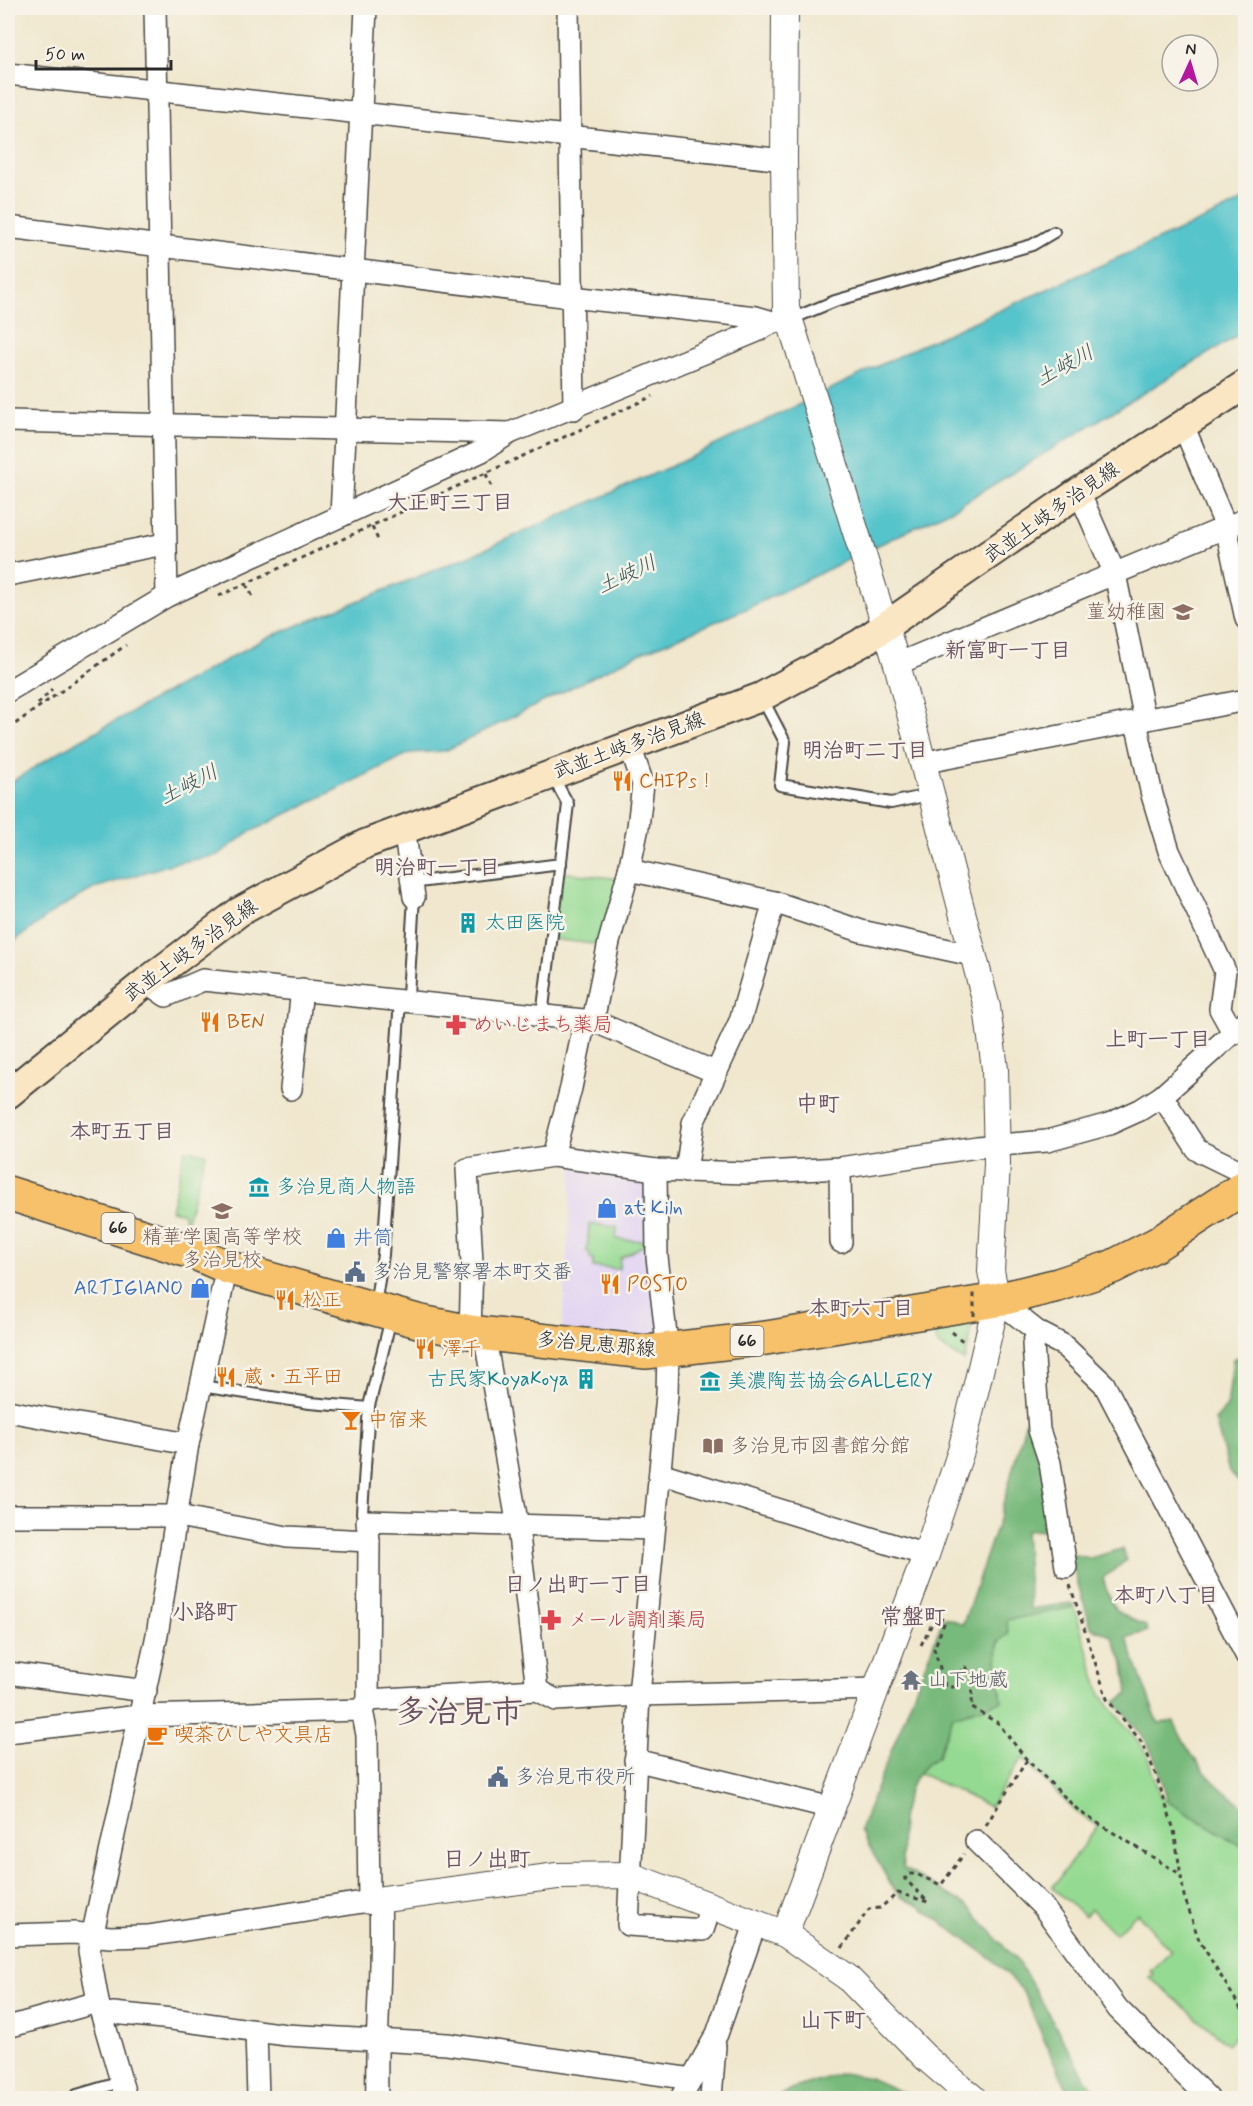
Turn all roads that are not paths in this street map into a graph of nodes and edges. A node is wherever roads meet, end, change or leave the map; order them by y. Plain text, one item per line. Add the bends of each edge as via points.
1 (155, 8) edge
2 (366, 8) edge
3 (568, 8) edge
4 (785, 8) edge
5 (8, 74) edge
6 (156, 92) junction
7 (361, 114) junction
8 (569, 137) junction
9 (784, 160) junction
10 (8, 227) edge
11 (1054, 232) dead end
12 (159, 246) junction
13 (353, 269) junction
14 (571, 297) junction
15 (784, 325) junction
16 (1245, 384) edge
17 (574, 409) junction
18 (8, 421) edge
19 (161, 425) junction
20 (1182, 425) junction
21 (345, 427) junction
22 (510, 433) junction
23 (1079, 492) junction
24 (341, 516) junction
25 (1236, 523) edge
26 (164, 544) junction
27 (1115, 574) junction
28 (8, 575) edge
29 (167, 596) junction
30 (883, 618) junction
31 (1245, 619) edge
32 (897, 664) junction
33 (8, 691) edge
34 (761, 698) junction
35 (1245, 700) edge
36 (1141, 721) junction
37 (630, 746) junction
38 (921, 764) junction
39 (552, 774) junction
40 (929, 795) junction
41 (404, 828) junction
42 (561, 864) junction
43 (629, 870) junction
44 (412, 890) junction
45 (774, 902) junction
46 (972, 955) junction
47 (146, 982) junction
48 (302, 989) junction
49 (400, 999) junction
50 (542, 1016) junction
51 (589, 1020) junction
52 (1240, 1027) edge
53 (715, 1072) junction
54 (291, 1089) dead end
55 (8, 1094) edge
56 (1162, 1096) junction
57 (996, 1145) junction
58 (553, 1156) junction
59 (840, 1168) junction
60 (656, 1170) junction
61 (686, 1172) junction
62 (1244, 1186) edge
63 (8, 1193) edge
64 (841, 1242) dead end
65 (227, 1267) junction
66 (982, 1302) junction
67 (383, 1311) junction
68 (477, 1332) junction
69 (1038, 1332) junction
70 (668, 1351) junction
71 (201, 1386) junction
72 (369, 1408) junction
73 (8, 1411) edge
74 (188, 1444) junction
75 (660, 1473) junction
76 (8, 1516) edge
77 (178, 1516) junction
78 (518, 1527) junction
79 (654, 1528) junction
80 (368, 1531) junction
81 (926, 1555) junction
82 (1066, 1567) road end
83 (1245, 1655) edge
84 (8, 1673) edge
85 (878, 1689) junction
86 (146, 1690) junction
87 (537, 1690) junction
88 (639, 1695) junction
89 (365, 1705) junction
90 (139, 1716) junction
91 (8, 1732) edge
92 (635, 1760) junction
93 (832, 1808) junction
94 (976, 1841) road end
95 (628, 1875) junction
96 (374, 1900) junction
97 (711, 1906) junction
98 (756, 1922) junction
99 (785, 1934) junction
100 (8, 1935) edge
101 (92, 1936) junction
102 (100, 2009) junction
103 (8, 2027) edge
104 (256, 2031) junction
105 (717, 2034) junction
106 (375, 2040) junction
107 (692, 2079) junction
108 (123, 2090) edge
109 (78, 2098) edge
110 (258, 2098) edge
111 (377, 2098) edge
112 (681, 2098) edge
113 (711, 2098) edge
114 (973, 2098) edge
115 (1208, 2098) edge

1 - 6 street
2 - 7 street
3 - 8 street
4 - 9 street
5 - 6 street
6 - 7 street
6 - 12 street
7 - 8 street
7 - 13 street
8 - 9 street
8 - 14 street
9 - 15 street
10 - 12 street
11 - 15 lane via 1032,245 845,298
12 - 13 street
12 - 19 street
13 - 14 street
13 - 21 street
14 - 15 street via 756,317
14 - 17 street
15 - 17 street via 745,336
15 - 30 street
16 - 20 main road, 武並土岐多治見線
17 - 22 street
18 - 19 street
19 - 21 street
19 - 26 street
20 - 23 main road, 武並土岐多治見線
20 - 25 street
21 - 22 street
21 - 24 street
22 - 24 street via 482,451
23 - 27 street
23 - 30 main road, 武並土岐多治見線 via 947,586
24 - 29 street
25 - 27 street
25 - 31 street
26 - 28 street
26 - 29 street
27 - 32 street
27 - 36 street
29 - 33 street
30 - 32 street
30 - 34 main road, 武並土岐多治見線 via 861,643
32 - 38 street
34 - 37 main road, 武並土岐多治見線
34 - 40 lane via 784,742 780,785 891,803
35 - 36 street
36 - 38 street
36 - 52 street via 1152,795 1169,851 1225,971 1220,1009
37 - 39 main road, 武並土岐多治見線
37 - 43 street via 644,784
38 - 40 street
39 - 41 main road, 武並土岐多治見線
39 - 42 lane via 568,804
40 - 46 street
41 - 44 street
41 - 47 main road, 武並土岐多治見線 via 356,849 239,912
42 - 44 lane
42 - 50 lane
43 - 45 street
43 - 51 street
44 - 49 lane via 408,995
45 - 46 street via 861,931
45 - 53 street via 740,1021
46 - 57 street via 987,1007 995,1070
47 - 48 street via 166,996 203,980
47 - 55 main road, 武並土岐多治見線
48 - 49 street
48 - 54 street
49 - 50 street
49 - 67 lane
50 - 51 street
51 - 53 street
51 - 58 street
52 - 56 street
53 - 61 street via 693,1124
56 - 57 street via 1109,1124 1047,1141
56 - 62 street via 1197,1150
57 - 59 street
57 - 66 street via 991,1271
58 - 60 street
58 - 68 street via 467,1169
59 - 61 street
59 - 64 street
60 - 61 street
60 - 70 street via 657,1257
62 - 66 main road, 多治見恵那線 / 66 via 1199,1219 1112,1267 1058,1285
63 - 65 main road, 多治見恵那線 / 66 via 195,1253
65 - 67 main road, 多治見恵那線 / 66
65 - 71 street
66 - 69 street
66 - 70 main road, 多治見恵那線 / 66
66 - 81 street via 961,1451
67 - 68 main road, 多治見恵那線 / 66
67 - 72 lane
68 - 70 main road, 多治見恵那線 / 66 via 646,1352
68 - 78 street
69 - 82 street via 1033,1344 1039,1430 1050,1463
69 - 83 street via 1063,1346 1104,1384
70 - 75 street
71 - 72 lane
71 - 74 street
72 - 80 lane via 362,1513
73 - 74 street
74 - 77 street
75 - 79 street
75 - 81 street
76 - 77 street
77 - 80 street via 287,1537
77 - 86 street
78 - 79 street
78 - 80 street
78 - 87 street via 521,1610
79 - 88 street
80 - 89 street via 374,1616
81 - 85 street
84 - 86 street
85 - 88 street
85 - 93 street
86 - 90 street
87 - 88 street via 556,1700
87 - 89 street
88 - 92 street
89 - 90 street
89 - 96 street
90 - 91 street
90 - 101 street
92 - 93 street
92 - 95 street
93 - 99 street
94 - 115 street via 1043,1907 1118,2009
95 - 96 street via 557,1876
95 - 97 street
95 - 97 street via 628,1924 703,1929
96 - 101 street via 148,1936
96 - 106 street via 383,1952
97 - 98 street
98 - 99 street
98 - 105 street
99 - 114 street via 847,1977 925,2057
100 - 101 street
101 - 102 street via 89,1961
102 - 103 street
102 - 104 street
102 - 108 street
104 - 106 street
104 - 110 street
105 - 107 street
105 - 113 street
106 - 107 street via 447,2044
106 - 111 street
107 - 112 street
108 - 109 lane via 77,2095

